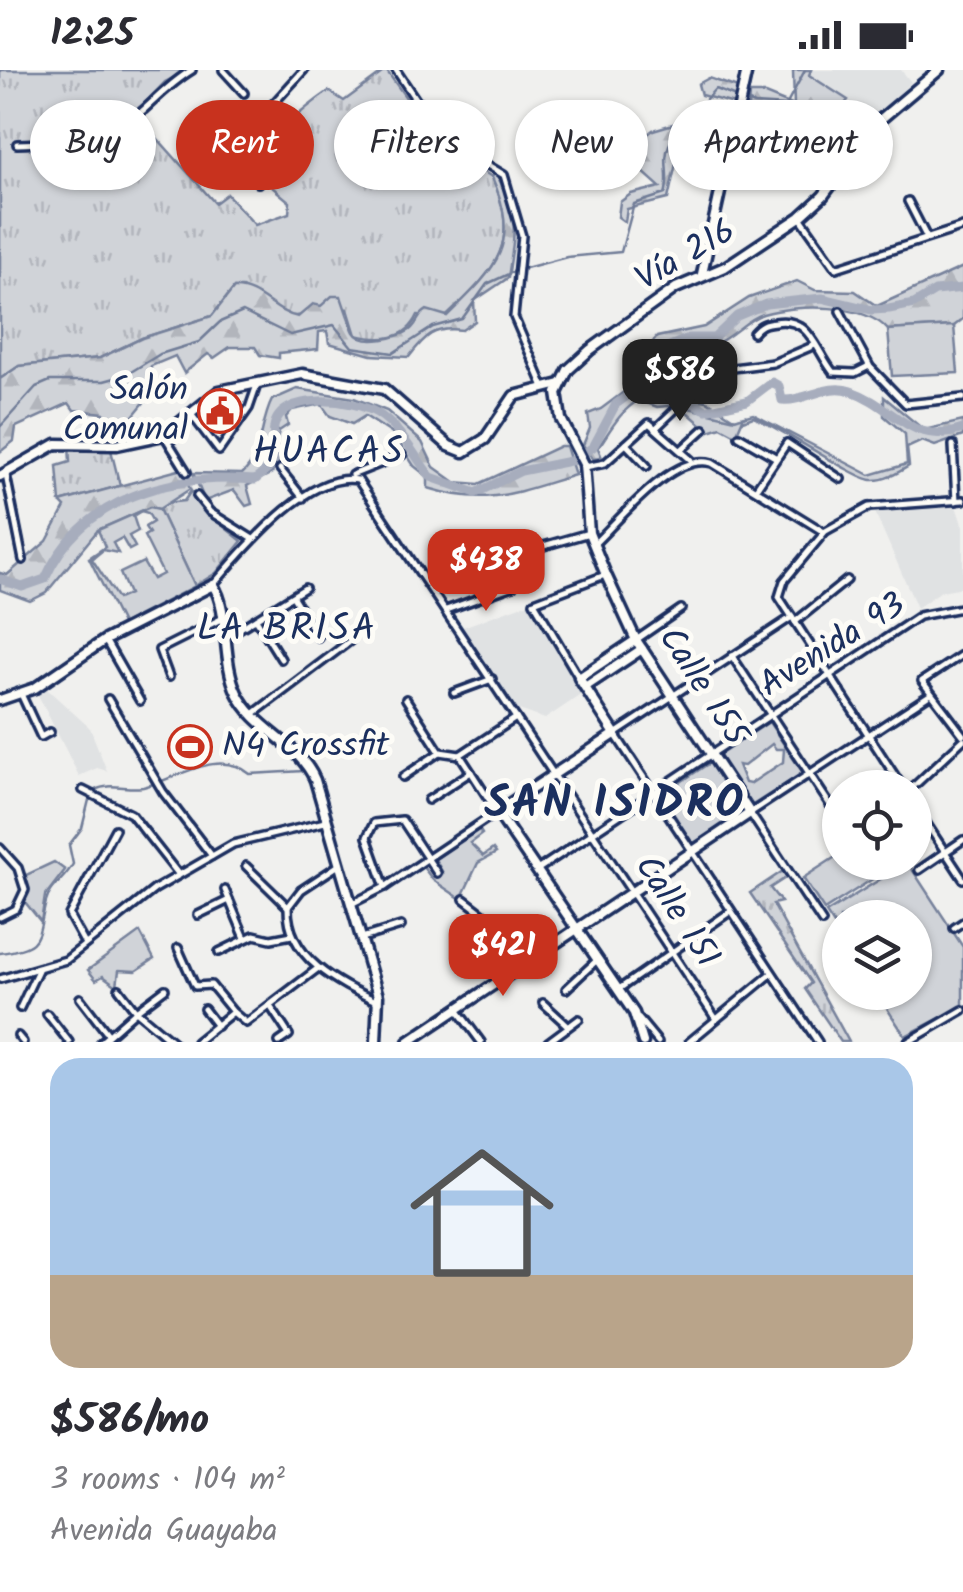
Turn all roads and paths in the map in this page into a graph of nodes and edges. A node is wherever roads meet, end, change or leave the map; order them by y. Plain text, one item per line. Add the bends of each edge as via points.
1 (192, 70) edge
2 (223, 70) edge
3 (304, 70) edge
4 (396, 70) edge
5 (747, 70) edge
6 (939, 70) edge
7 (244, 93) dead end
8 (277, 100) edge
9 (17, 144) dead end
10 (908, 202) dead end
11 (800, 217) junction
12 (963, 227) edge
13 (926, 238) junction
14 (702, 274) junction
15 (840, 311) dead end
16 (753, 332) dead end
17 (815, 345) junction
18 (870, 366) junction
19 (693, 373) dead end
20 (258, 382) junction
21 (560, 384) junction
22 (544, 387) junction
23 (963, 398) edge
24 (676, 408) dead end
25 (191, 414) junction
26 (561, 419) junction
27 (653, 425) junction
28 (704, 429) dead end
29 (164, 434) junction
30 (739, 436) dead end
31 (626, 444) junction
32 (953, 445) dead end
33 (682, 450) junction
34 (402, 455) dead end
35 (775, 457) junction
36 (691, 460) junction
37 (584, 466) junction
38 (647, 466) dead end
39 (280, 469) dead end
40 (187, 472) dead end
41 (2, 474) edge
42 (344, 478) junction
43 (841, 478) dead end
44 (756, 489) junction
45 (197, 496) dead end
46 (303, 498) junction
47 (959, 501) edge
48 (824, 532) junction
49 (589, 533) junction
50 (253, 539) junction
51 (593, 545) junction
52 (505, 558) dead end
53 (23, 560) dead end
54 (606, 575) junction
55 (847, 580) dead end
56 (212, 585) junction
57 (512, 586) dead end
58 (304, 588) dead end
59 (292, 596) junction
60 (681, 608) dead end
61 (961, 608) edge
62 (446, 610) junction
63 (256, 619) junction
64 (220, 620) junction
65 (793, 620) junction
66 (318, 637) dead end
67 (223, 638) junction
68 (105, 640) junction
69 (350, 641) dead end
70 (639, 644) junction
71 (963, 654) edge
72 (732, 656) junction
73 (281, 659) dead end
74 (829, 676) junction
75 (169, 677) dead end
76 (579, 678) junction
77 (492, 679) junction
78 (584, 687) junction
79 (454, 692) dead end
80 (21, 694) junction
81 (674, 694) junction
82 (931, 694) junction
83 (108, 698) dead end
84 (0, 700) edge
85 (406, 700) dead end
86 (140, 701) dead end
87 (252, 715) junction
88 (771, 715) junction
89 (517, 717) junction
90 (50, 732) dead end
91 (615, 734) junction
92 (867, 736) junction
93 (963, 738) edge
94 (440, 752) junction
95 (713, 754) junction
96 (460, 755) junction
97 (891, 770) edge
98 (930, 770) edge
99 (471, 772) junction
100 (554, 774) junction
101 (809, 774) junction
102 (403, 777) dead end
103 (82, 790) dead end
104 (654, 793) junction
105 (822, 793) edge
106 (428, 800) dead end
107 (497, 812) junction
108 (750, 813) junction
109 (325, 822) junction
110 (115, 829) dead end
111 (932, 830) edge
112 (594, 833) junction
113 (963, 840) edge
114 (0, 848) edge
115 (691, 851) junction
116 (946, 852) junction
117 (212, 856) junction
118 (428, 859) junction
119 (932, 861) edge
120 (339, 865) junction
121 (246, 866) dead end
122 (537, 870) junction
123 (437, 873) dead end
124 (179, 874) junction
125 (963, 879) edge
126 (385, 886) junction
127 (225, 890) dead end
128 (632, 890) junction
129 (464, 898) dead end
130 (229, 900) junction
131 (351, 904) junction
132 (288, 907) junction
133 (732, 911) junction
134 (198, 915) dead end
135 (0, 917) edge
136 (822, 922) dead end
137 (963, 922) edge
138 (401, 926) dead end
139 (576, 927) junction
140 (954, 928) dead end
141 (293, 934) junction
142 (362, 938) junction
143 (246, 939) junction
144 (86, 945) junction
145 (178, 948) dead end
146 (220, 952) dead end
147 (673, 952) junction
148 (527, 960) junction
149 (596, 960) junction
150 (39, 968) junction
151 (317, 969) junction
152 (772, 973) junction
153 (0, 980) edge
154 (120, 989) dead end
155 (165, 989) dead end
156 (566, 989) dead end
157 (617, 991) junction
158 (80, 998) dead end
159 (380, 1002) junction
160 (543, 1003) dead end
161 (270, 1006) junction
162 (20, 1008) dead end
163 (456, 1008) junction
164 (204, 1009) dead end
165 (963, 1010) edge
166 (136, 1011) junction
167 (233, 1012) junction
168 (634, 1013) junction
169 (47, 1014) dead end
170 (579, 1018) dead end
171 (716, 1020) junction
172 (217, 1026) junction
173 (568, 1026) junction
174 (106, 1032) junction
175 (289, 1034) junction
176 (415, 1040) edge
177 (657, 1041) edge
178 (68, 1042) edge
179 (101, 1042) edge
180 (173, 1042) edge
181 (196, 1042) edge
182 (280, 1042) edge
183 (294, 1042) edge
184 (376, 1042) edge
185 (480, 1042) edge
186 (548, 1042) edge
187 (642, 1042) edge
188 (689, 1042) edge
189 (818, 1042) edge
190 (908, 1042) edge

1 - 9 street via 123,127 101,136
2 - 7 street
3 - 8 street
4 - 22 street via 440,136 504,175 522,236 514,317
5 - 14 main road
6 - 11 main road, Vía 216 via 881,118
10 - 13 street
11 - 13 street via 836,268
11 - 14 main road, Vía 216 via 726,267
12 - 13 street
14 - 21 main road, Vía 216 via 590,350
15 - 18 street
16 - 17 street via 788,320 806,328
17 - 18 street via 833,372
17 - 19 street via 773,364
18 - 23 street via 906,404
20 - 22 main road via 313,374 374,386 464,452 485,439 514,396
20 - 25 main road via 219,391
20 - 25 street via 249,408 219,450
21 - 22 main road
21 - 26 main road
22 - 26 main road
24 - 27 street
25 - 29 main road
26 - 37 main road
27 - 31 street
27 - 33 street
28 - 33 street
29 - 40 street
29 - 41 main road via 117,445 56,444
30 - 35 street
31 - 37 street via 604,463
31 - 38 street
32 - 47 street
33 - 36 street
34 - 42 street
35 - 43 street via 787,443
35 - 44 street
36 - 44 street
36 - 51 street
37 - 49 main road, Calle 155
39 - 46 street
41 - 53 street
42 - 46 street
42 - 62 street, Calle 151 via 361,483
44 - 48 street
45 - 50 street
46 - 50 street
47 - 48 street via 869,507
48 - 65 street via 779,590
49 - 51 main road, Calle 155
49 - 52 street
50 - 56 street
51 - 54 main road, Calle 155
54 - 70 main road, Calle 155
54 - 76 street via 534,600
55 - 65 street
56 - 64 main road
56 - 68 main road
57 - 62 street
58 - 59 street
59 - 63 street
59 - 66 street
60 - 70 street
61 - 74 street, Avenida 93 via 920,616
62 - 77 street, Calle 151
63 - 67 street
63 - 73 street
64 - 67 main road
64 - 75 street via 159,650
65 - 72 street
65 - 74 street
67 - 87 main road via 230,676
68 - 80 main road
68 - 86 street
69 - 87 street
70 - 76 main road
70 - 78 main road
70 - 81 main road, Calle 155
71 - 82 street via 922,682
72 - 81 street
72 - 88 street
74 - 88 street, Avenida 93
74 - 92 street
76 - 78 main road
77 - 79 street
77 - 89 street, Calle 151
78 - 91 main road
80 - 84 main road
80 - 90 street via 41,736
81 - 91 street
81 - 95 main road, Calle 155
82 - 92 street
82 - 93 street
83 - 117 street
85 - 94 street
87 - 109 main road via 308,764
88 - 95 street, Avenida 93
88 - 101 street
89 - 96 street
89 - 100 street, Calle 151
91 - 100 main road
91 - 104 street
92 - 97 street
92 - 101 street
93 - 98 street
94 - 96 street
94 - 102 street
95 - 104 street, Avenida 93
95 - 108 main road, Calle 155
96 - 99 street
99 - 106 street
99 - 107 street
100 - 107 main road
100 - 112 street, Calle 151
101 - 105 street
101 - 108 street
103 - 124 street via 131,814
104 - 112 street, Avenida 93
104 - 115 street
107 - 118 street
107 - 122 main road
108 - 115 main road
108 - 136 street, Calle 155
109 - 117 street via 233,844
109 - 120 main road
110 - 144 street via 69,915
111 - 116 street
112 - 122 street, Avenida 93
112 - 128 street, Calle 151
113 - 116 street
114 - 135 street via 18,868 25,890 16,909
115 - 128 main road
115 - 133 street
116 - 119 street
116 - 125 street
117 - 124 street
118 - 123 street
118 - 126 street
118 - 126 street via 402,820 374,823 366,837
120 - 131 main road
120 - 132 street
121 - 132 street
122 - 139 main road
124 - 144 street
126 - 131 street
127 - 130 street
128 - 139 main road
128 - 147 street, Calle 151
129 - 148 street via 507,932
130 - 134 street
130 - 143 street
131 - 142 main road
132 - 141 street
133 - 147 street
133 - 152 street
137 - 140 street
138 - 142 street
139 - 148 main road
139 - 149 main road
141 - 143 street
141 - 151 street
142 - 159 main road
143 - 146 street
144 - 150 street
145 - 167 street via 195,986 211,985
147 - 157 street
147 - 171 street, Calle 151
148 - 163 main road
149 - 156 street
149 - 157 main road
150 - 153 street
150 - 162 street
151 - 159 street
151 - 161 street
152 - 171 street
152 - 189 street
154 - 166 street
155 - 166 street
157 - 168 main road
158 - 174 street
159 - 184 main road
160 - 173 street
161 - 167 street via 244,1023
161 - 175 street
163 - 176 main road
163 - 185 street
164 - 172 street
165 - 190 street
166 - 174 street
166 - 180 street
167 - 172 street
168 - 177 street
168 - 187 main road
169 - 178 street
170 - 173 street
171 - 188 street
172 - 181 street
173 - 186 street
174 - 179 street
175 - 182 street
175 - 183 street
177 - 187 main road

